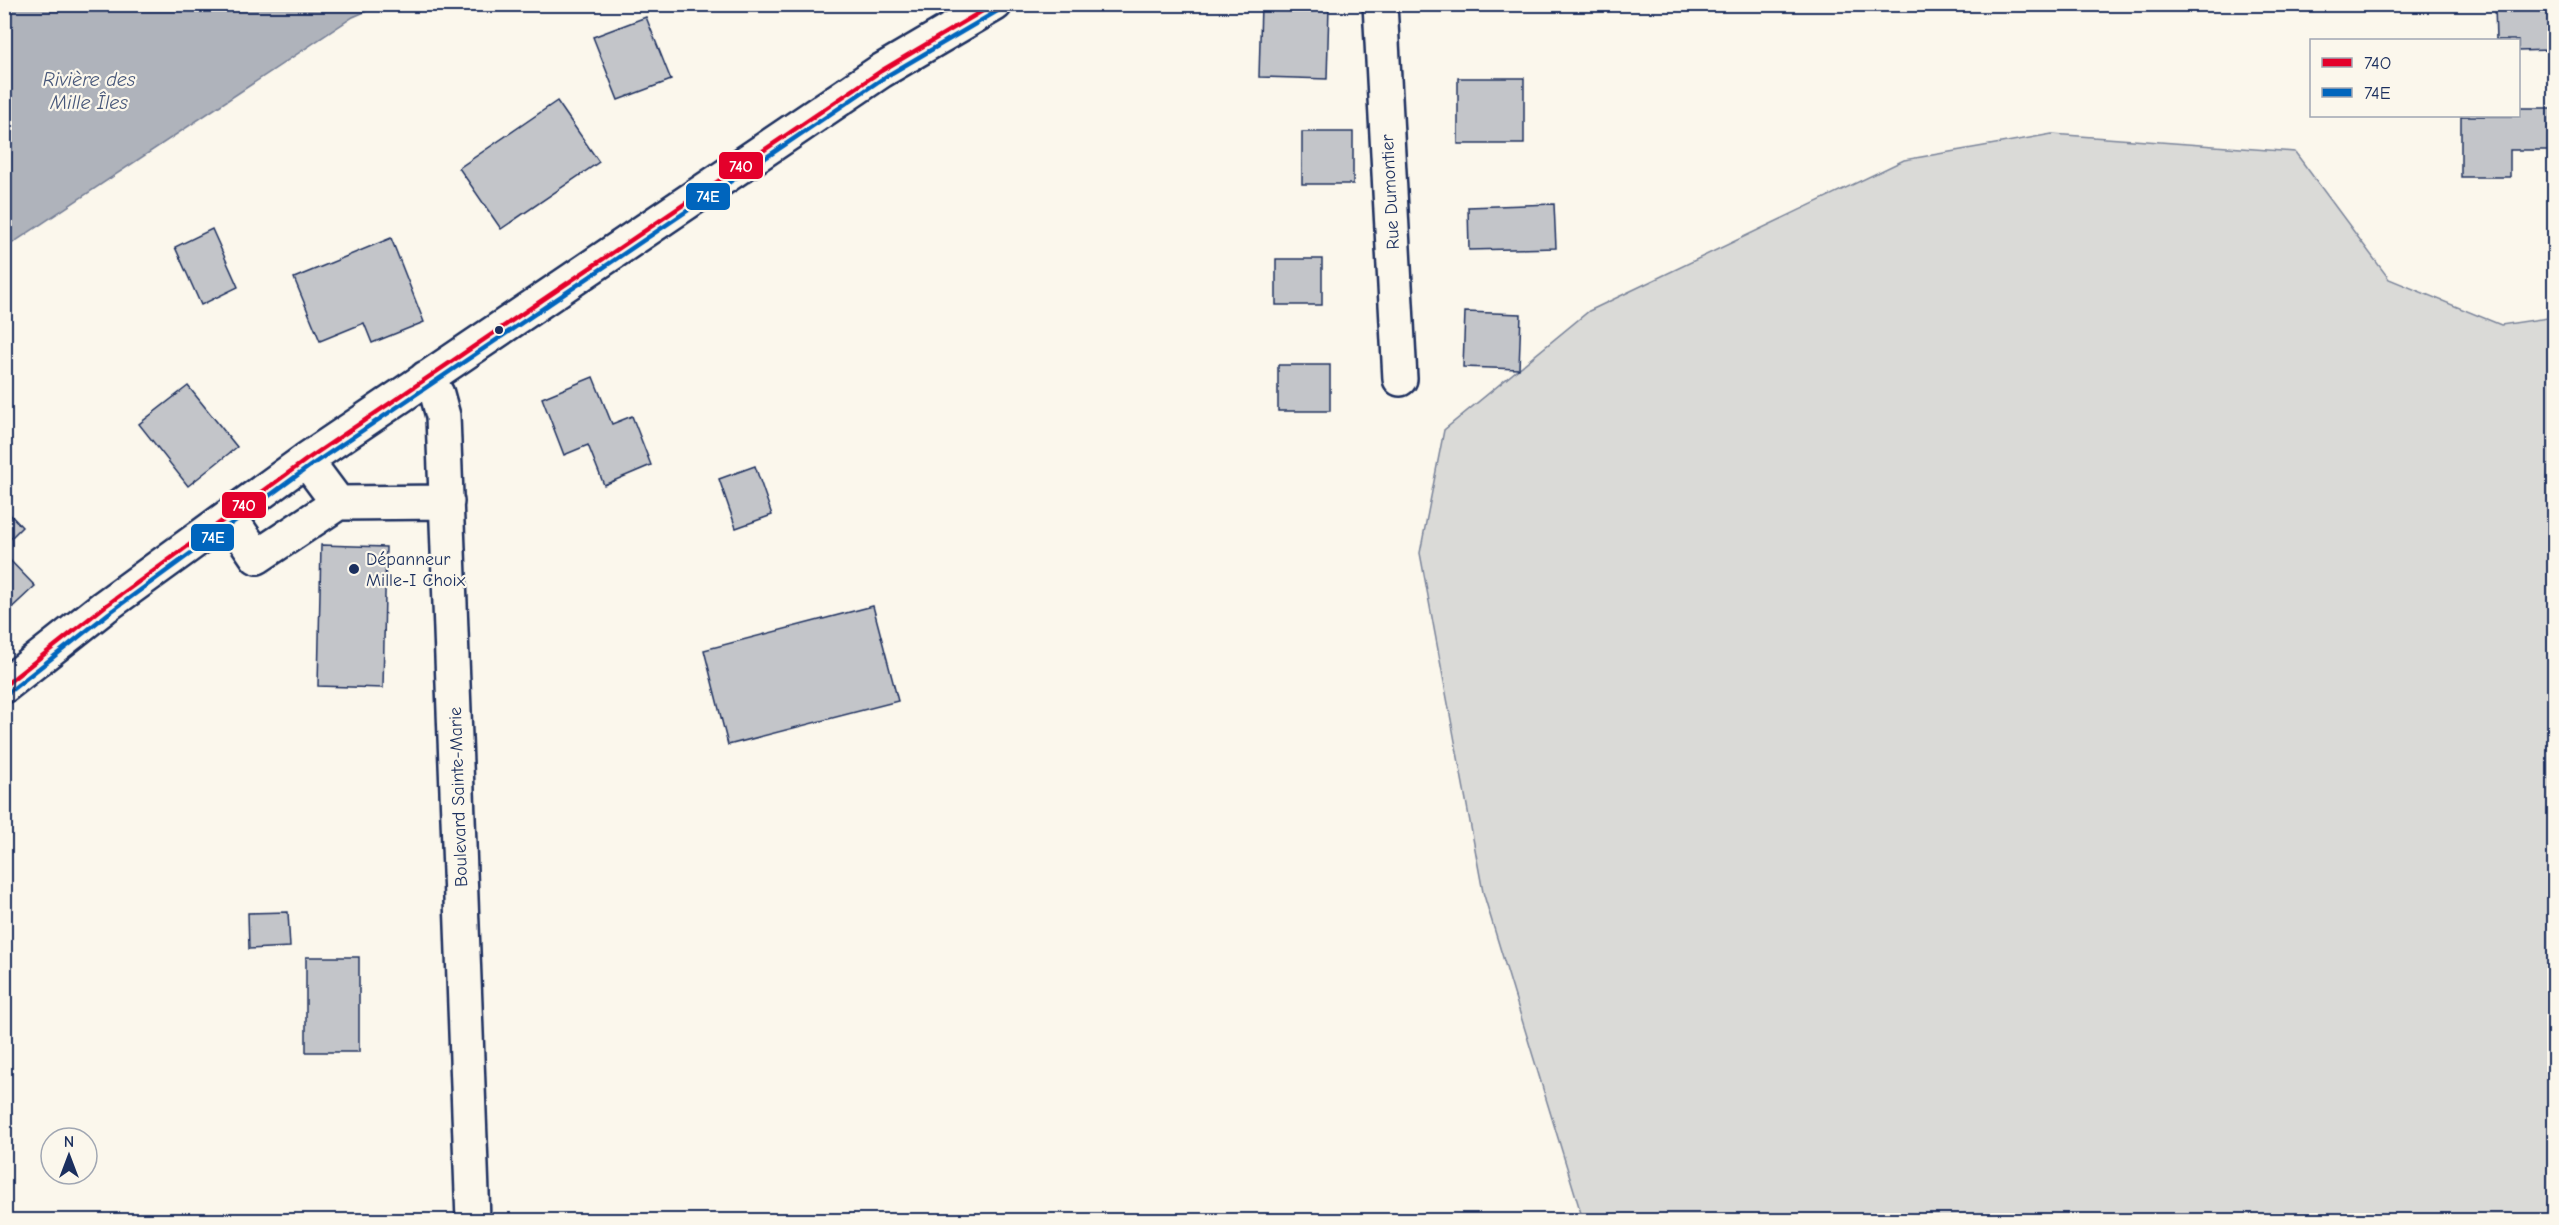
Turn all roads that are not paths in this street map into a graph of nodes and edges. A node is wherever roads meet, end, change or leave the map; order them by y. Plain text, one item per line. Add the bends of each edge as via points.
1 (995, 4) edge
2 (1380, 4) edge
3 (426, 378) junction
4 (1400, 379) dead end
5 (306, 460) junction
6 (447, 502) junction
7 (338, 503) junction
8 (229, 516) junction
9 (4, 686) edge
10 (473, 1221) edge

1 - 3 street via 881,71
2 - 4 street, Rue Dumontier
3 - 5 street
3 - 6 street, Boulevard Sainte-Marie via 441,404
5 - 7 street
5 - 8 street
6 - 7 street
6 - 10 street, Boulevard Sainte-Marie
7 - 8 street via 256,557
8 - 9 street

